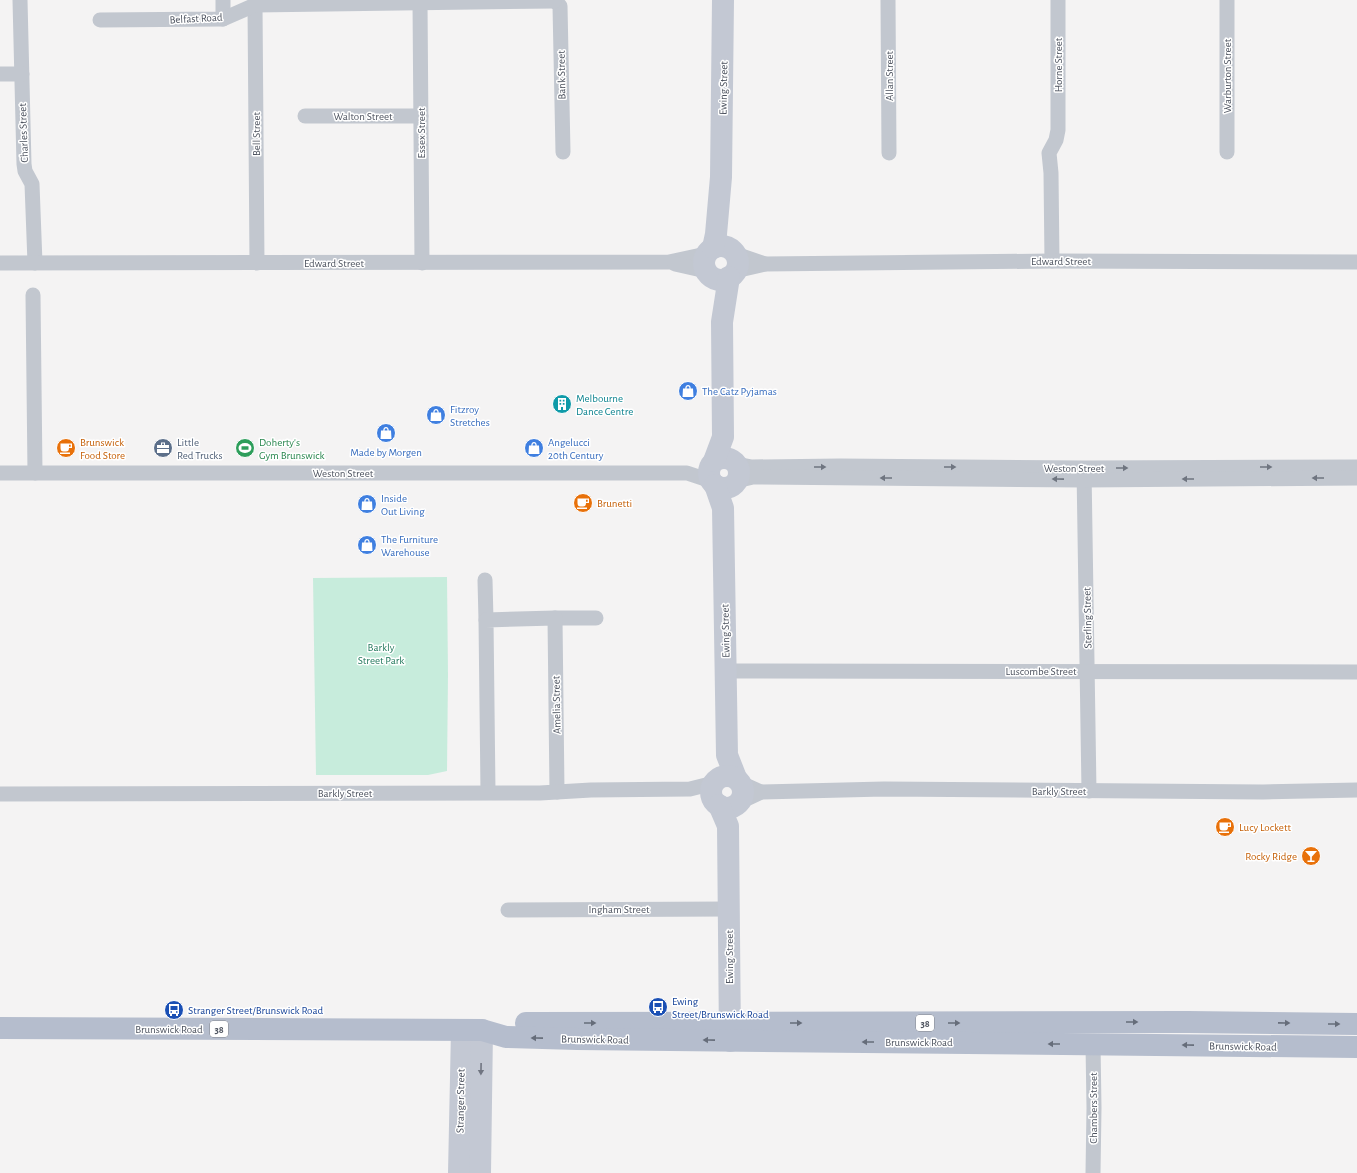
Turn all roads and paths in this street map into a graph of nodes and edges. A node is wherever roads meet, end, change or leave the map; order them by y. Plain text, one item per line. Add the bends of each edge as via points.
1 (20, 0) edge
2 (223, 0) edge
3 (554, 0) edge
4 (723, 0) edge
5 (888, 0) edge
6 (1058, 0) edge
7 (1228, 0) edge
8 (385, 1) edge
9 (420, 2) junction
10 (255, 4) junction
11 (223, 19) junction
12 (100, 20) dead end
13 (0, 74) edge
14 (22, 74) junction
15 (305, 116) dead end
16 (421, 116) junction
17 (563, 152) dead end
18 (1227, 152) dead end
19 (889, 153) dead end
20 (1052, 261) junction
21 (1357, 262) edge
22 (0, 263) edge
23 (35, 263) junction
24 (257, 263) junction
25 (422, 263) junction
26 (721, 263) junction
27 (34, 295) dead end
28 (1357, 467) edge
29 (35, 473) junction
30 (723, 473) junction
31 (1241, 473) junction
32 (0, 474) edge
33 (1084, 474) junction
34 (1357, 478) edge
35 (485, 580) dead end
36 (555, 618) junction
37 (596, 618) dead end
38 (486, 620) junction
39 (726, 671) junction
40 (1088, 671) junction
41 (1357, 672) edge
42 (1357, 790) edge
43 (1089, 791) junction
44 (488, 792) junction
45 (557, 792) junction
46 (727, 792) junction
47 (0, 794) edge
48 (729, 909) junction
49 (508, 910) dead end
50 (1311, 1024) junction
51 (1357, 1024) edge
52 (0, 1028) edge
53 (472, 1030) junction
54 (730, 1032) junction
55 (1093, 1033) junction
56 (1311, 1047) junction
57 (1357, 1047) edge
58 (459, 1173) edge
59 (480, 1173) edge
60 (1093, 1173) edge

1 - 14 street, Charles Street
2 - 11 street
3 - 9 street, Belfast Road
3 - 17 street, Bank Street via 560,6
4 - 26 street, Ewing Street via 721,177 716,234
5 - 19 street, Allan Street
6 - 20 street, Horne Street via 1058,130 1062,147 1051,173
7 - 18 street, Warburton Street
8 - 9 street, Belfast Road
8 - 10 street, Belfast Road
9 - 16 street, Essex Street
10 - 11 street, Belfast Road
10 - 24 street, Bell Street
11 - 12 street, Belfast Road
13 - 14 street
14 - 23 street, Charles Street via 24,164 32,184
15 - 16 street, Walton Street
16 - 25 street, Essex Street
20 - 21 street, Edward Street
20 - 26 street, Edward Street
22 - 23 street, Edward Street
23 - 24 street, Edward Street
24 - 25 street, Edward Street
25 - 26 street, Edward Street
26 - 30 street, Ewing Street
27 - 29 street
31 -> 28 street, Weston Street
29 - 30 street, Weston Street
29 - 32 street, Weston Street
30 - 33 street, Weston Street via 753,477 908,472
30 - 39 street, Ewing Street
31 - 33 street, Weston Street
34 -> 31 street, Weston Street
33 - 40 street, Sterling Street
35 - 38 street
36 - 37 street
36 - 38 street
36 - 45 street, Amelia Street
38 - 44 street
39 - 40 street, Luscombe Street
39 - 46 street, Ewing Street
40 - 41 street, Luscombe Street
40 - 43 street, Sterling Street
42 - 43 street, Barkly Street
43 - 46 street, Barkly Street via 884,789
44 - 45 street, Barkly Street
44 - 47 street, Barkly Street
45 - 46 street, Barkly Street via 690,789
46 - 48 street, Ewing Street
48 - 49 street, Ingham Street
48 - 54 street, Ewing Street
50 -> 51 main road, Brunswick Road / 38
55 -> 50 main road, Brunswick Road / 38 via 1188,1022
50 - 56 main road
52 - 53 main road, Brunswick Road / 38
53 - 54 main road, Brunswick Road / 38 via 506,1023
53 - 58 street, Stranger Street
53 -> 59 street, Stranger Street
54 - 55 main road, Brunswick Road / 38
56 -> 55 main road, Brunswick Road / 38
55 - 60 street, Chambers Street
56 - 57 main road, Brunswick Road / 38

